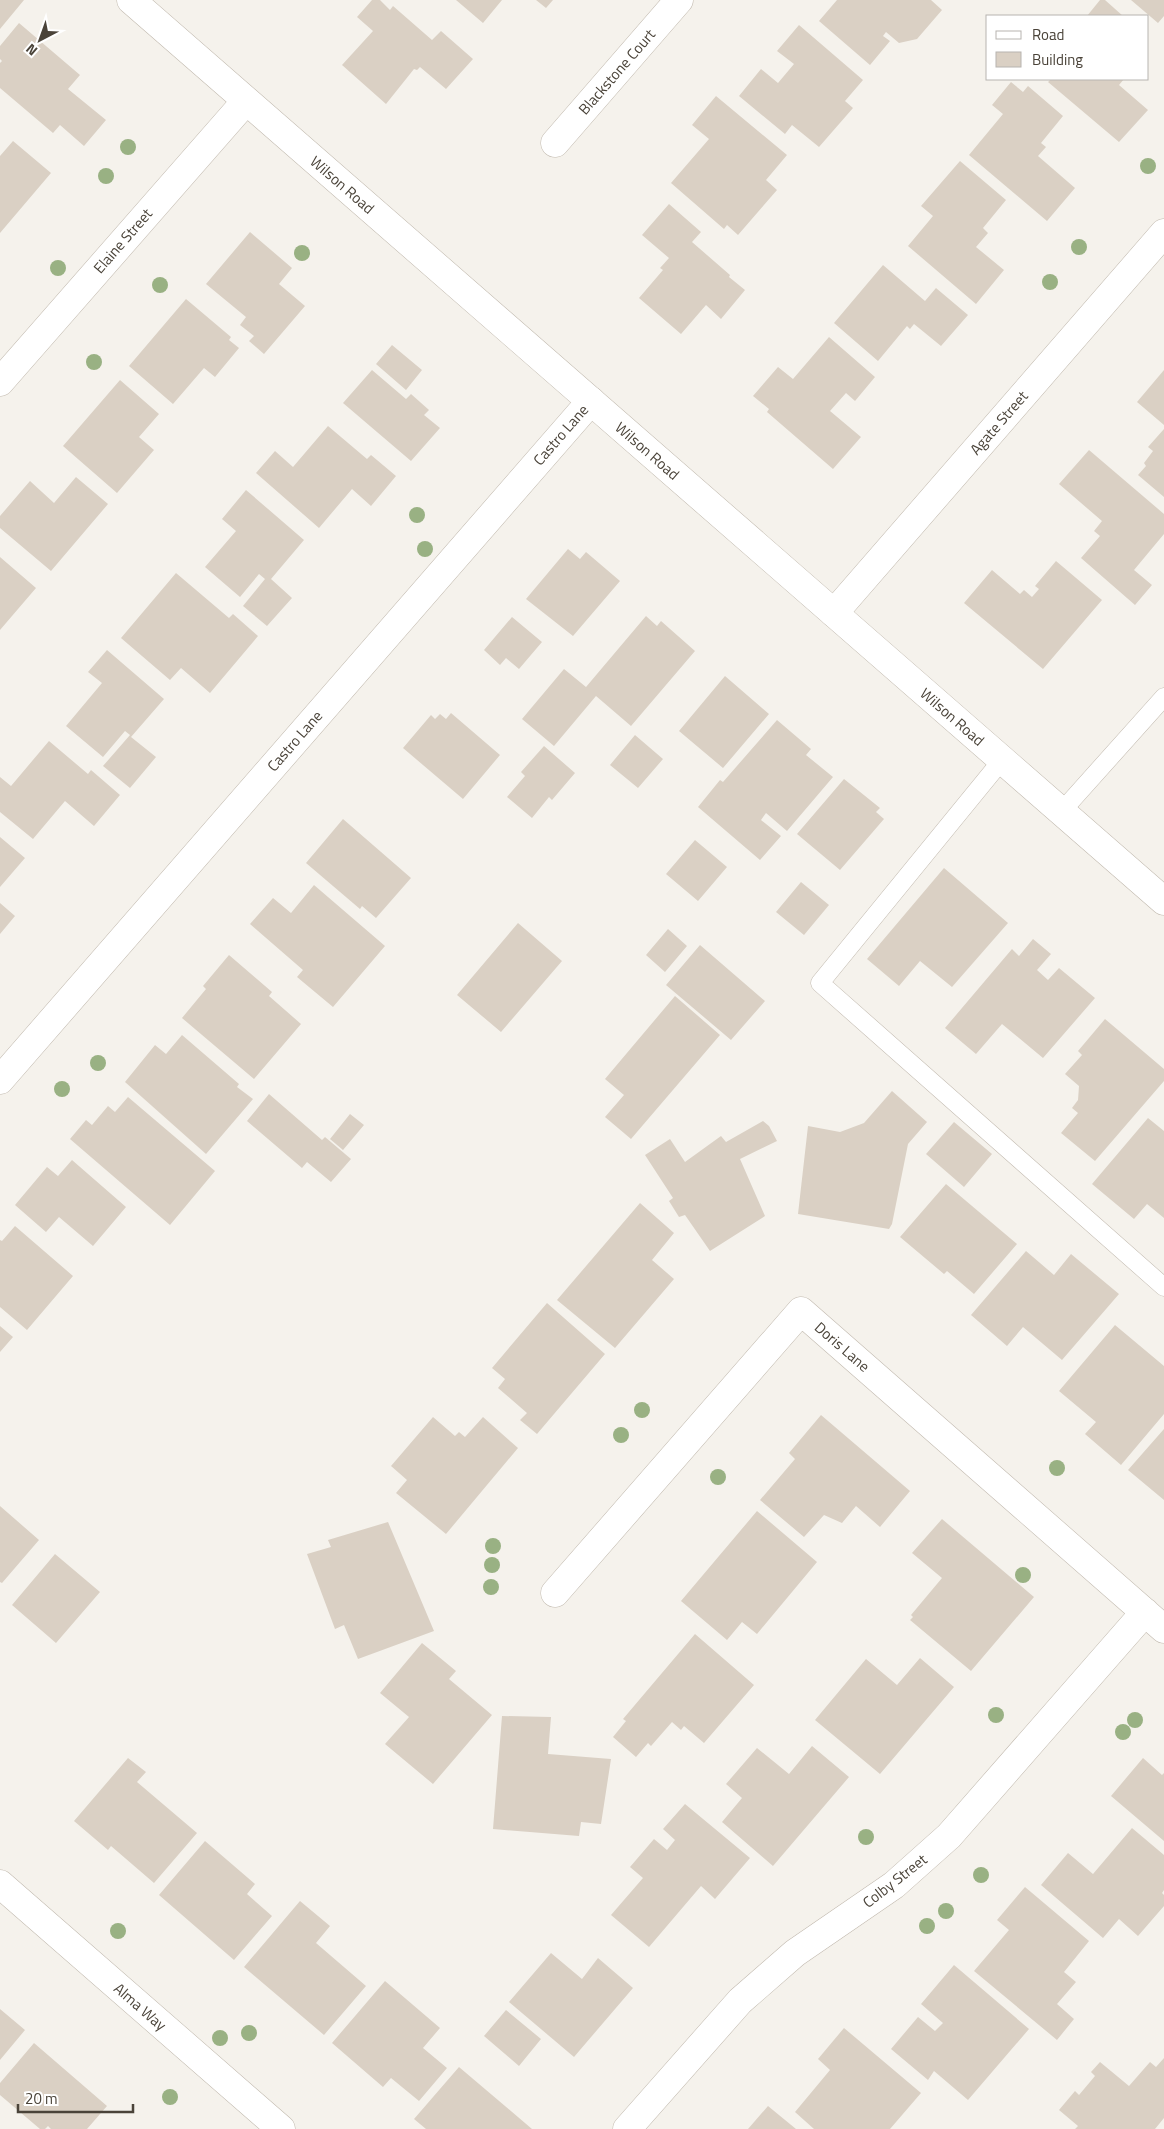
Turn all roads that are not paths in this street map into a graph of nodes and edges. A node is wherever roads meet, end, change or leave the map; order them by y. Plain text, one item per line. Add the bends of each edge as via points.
1 (131, 0) edge
2 (679, 0) edge
3 (246, 100) junction
4 (555, 143) dead end
5 (1164, 233) edge
6 (0, 382) edge
7 (591, 401) junction
8 (834, 613) junction
9 (1164, 697) edge
10 (1002, 760) junction
11 (1062, 811) junction
12 (1164, 901) edge
13 (0, 1080) edge
14 (1164, 1287) edge
15 (556, 1593) dead end
16 (1155, 1620) edge
17 (0, 1884) edge
18 (281, 2129) edge
19 (627, 2129) edge

1 - 3 street, Wilson Road
2 - 4 street, Blackstone Court
3 - 6 street, Elaine Street
3 - 7 street, Wilson Road
5 - 8 street, Agate Street
7 - 8 street, Wilson Road
7 - 13 street, Castro Lane
8 - 10 street, Wilson Road
9 - 11 lane
10 - 11 street, Wilson Road
10 - 14 lane via 820,983
11 - 12 street, Wilson Road
15 - 16 street, Doris Lane via 801,1311
16 - 19 street, Colby Street via 949,1836 894,1886 795,1953 740,2001
17 - 18 street, Alma Way

